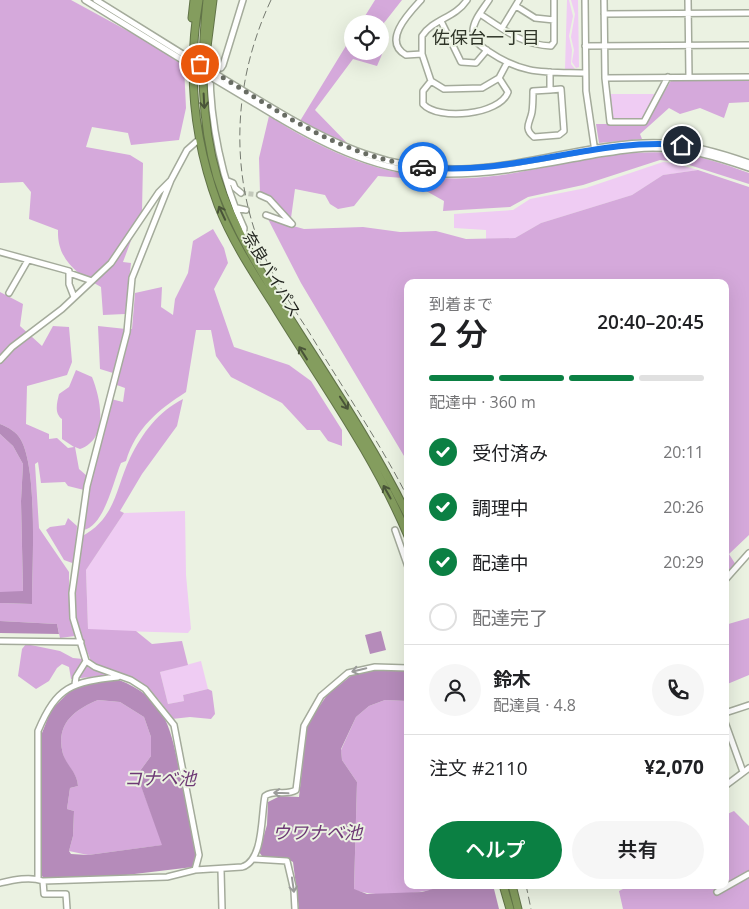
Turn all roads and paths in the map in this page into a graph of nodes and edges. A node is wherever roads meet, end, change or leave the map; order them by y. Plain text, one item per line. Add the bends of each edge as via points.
1 (85, 0) edge
2 (96, 0) edge
3 (194, 0) edge
4 (200, 0) edge
5 (207, 0) edge
6 (213, 0) edge
7 (243, 0) edge
8 (421, 0) edge
9 (467, 0) edge
10 (489, 0) edge
11 (519, 0) edge
12 (554, 0) edge
13 (584, 0) edge
14 (604, 0) edge
15 (688, 0) edge
16 (516, 6) junction
17 (749, 13) edge
18 (480, 14) junction
19 (604, 14) junction
20 (688, 14) junction
21 (554, 20) junction
22 (442, 21) junction
23 (502, 28) junction
24 (688, 45) junction
25 (749, 45) edge
26 (585, 46) junction
27 (604, 46) junction
28 (487, 50) junction
29 (422, 54) junction
30 (185, 58) junction
31 (507, 63) junction
32 (550, 72) junction
33 (193, 73) junction
34 (585, 73) junction
35 (668, 77) junction
36 (689, 77) junction
37 (749, 77) edge
38 (499, 78) junction
39 (604, 78) junction
40 (431, 81) junction
41 (203, 82) junction
42 (550, 90) junction
43 (196, 142) dead end
44 (595, 153) junction
45 (749, 163) edge
46 (749, 168) edge
47 (171, 180) junction
48 (228, 181) junction
49 (241, 192) tunnel mouth
50 (260, 195) tunnel mouth
51 (237, 208) junction
52 (246, 210) dead end
53 (266, 215) dead end
54 (243, 238) junction
55 (0, 252) edge
56 (28, 260) junction
57 (69, 273) junction
58 (92, 280) junction
59 (9, 293) dead end
60 (74, 297) junction
61 (0, 360) edge
62 (404, 508) edge
63 (404, 527) edge
64 (395, 530) dead end
65 (404, 550) edge
66 (749, 553) edge
67 (729, 576) edge
68 (0, 641) edge
69 (81, 642) junction
70 (86, 661) junction
71 (404, 668) edge
72 (118, 677) junction
73 (75, 684) junction
74 (749, 706) edge
75 (729, 712) edge
76 (729, 733) edge
77 (749, 768) edge
78 (744, 772) junction
79 (729, 783) edge
80 (254, 859) junction
81 (195, 870) junction
82 (221, 870) junction
83 (749, 874) edge
84 (41, 880) junction
85 (0, 883) edge
86 (729, 885) edge
87 (505, 889) edge
88 (513, 889) edge
89 (722, 889) edge
90 (717, 892) dead end
91 (67, 909) edge
92 (222, 909) edge
93 (295, 909) edge
94 (510, 909) edge
95 (518, 909) edge

1 - 30 street
2 - 30 street
3 - 33 highway
4 - 33 highway, 奈良バイパス
5 - 41 highway, 奈良バイパス
6 - 41 highway
7 - 48 street via 223,65 210,70 216,139
8 - 29 street via 401,24 397,43 406,56
9 - 22 street
10 - 18 street
11 - 16 street
12 - 21 street
13 - 26 street
14 - 19 street
15 - 20 street
16 - 21 street via 535,18
16 - 23 street
17 - 20 street
18 - 23 street
18 - 28 street via 473,36
19 - 20 street
19 - 27 street
20 - 24 street
21 - 23 street via 554,42 550,46 530,44
22 - 28 street via 461,62 476,63
22 - 29 street via 427,29 422,36
24 - 25 street
24 - 27 street
24 - 36 street
26 - 27 street
26 - 34 street
27 - 39 street
28 - 31 street
29 - 40 street
30 - 44 street, bridge via 322,137 347,149 391,162 426,168 478,168
31 - 32 street
31 - 38 street
32 - 34 street
32 - 42 street
63 -> 33 highway, 奈良バイパス via 359,442 247,264 218,206 195,118
34 - 44 street
35 - 36 street
35 - 39 street
35 - 39 street via 644,122 610,122
36 - 37 street
38 - 40 street via 477,90 444,89
38 - 40 street via 508,92 501,104 482,111 462,112 436,113 426,108 422,96
41 -> 54 highway, 奈良バイパス via 208,138 217,176
42 - 42 street via 561,89 564,131 559,135 534,137 529,134 527,126 533,108 532,91
43 - 47 street via 187,150
44 - 45 street via 638,144 677,144 718,152
44 - 46 street via 670,149 702,153
47 - 58 street via 159,192 111,263
47 - 69 street via 132,278 127,332 87,486 72,593 73,618
48 - 49 street
48 - 51 street
50 - 53 street via 269,199 292,224
51 - 52 street
51 - 54 street via 244,228
54 -> 62 highway, 奈良バイパス via 267,284 368,440
55 - 56 street
56 - 57 street via 69,270
56 - 59 street
57 - 58 street
57 - 60 street
58 - 60 street
60 - 61 street
64 - 65 street
66 - 67 street
68 - 69 street
69 - 70 street
70 - 72 street
70 - 73 street
71 -> 80 street via 375,667 348,673 321,696 304,726 296,790 292,793 272,792 265,796 263,826
72 - 73 street
72 - 81 street via 131,680 145,689 174,725 199,855
73 - 84 street via 48,709 38,731
74 - 75 street
76 - 78 street
77 - 78 street
78 - 79 street
80 - 82 street via 249,866
80 -> 93 street via 287,861
81 - 82 street
81 - 84 street via 167,877
82 - 92 street
83 - 86 street
84 - 85 street
84 - 91 street via 44,894 66,894
87 - 94 highway
88 - 95 highway
89 - 90 street

